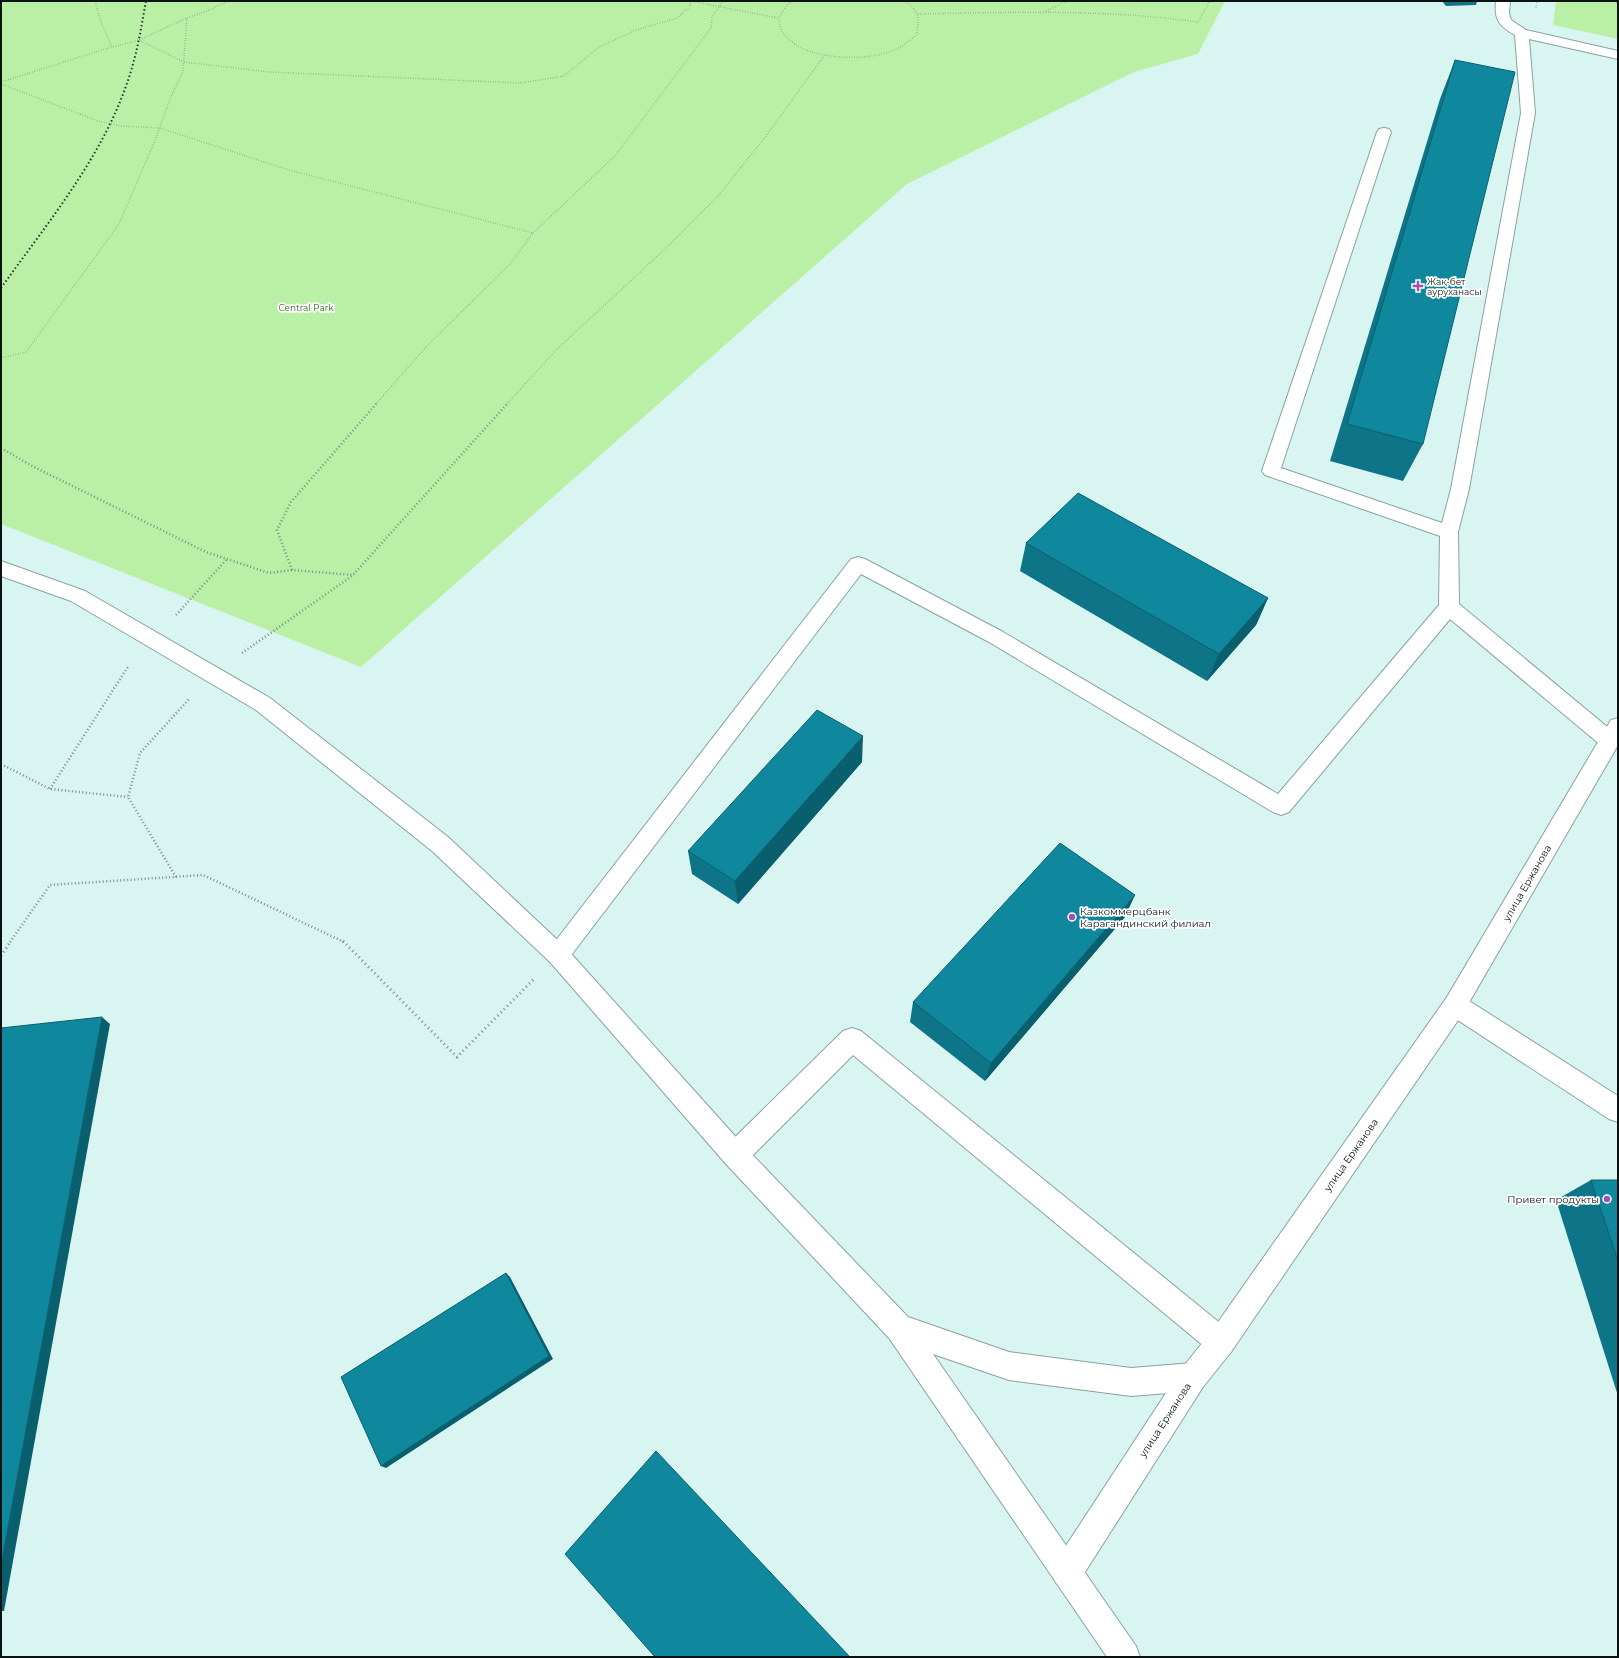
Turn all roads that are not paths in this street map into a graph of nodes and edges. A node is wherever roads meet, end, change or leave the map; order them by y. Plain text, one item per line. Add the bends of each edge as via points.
1 (1504, 1) edge
2 (1522, 33) junction
3 (1618, 55) edge
4 (1384, 132) dead end
5 (1449, 532) junction
6 (1, 568) edge
7 (1449, 607) junction
8 (1614, 734) edge
9 (558, 955) junction
10 (1455, 1005) junction
11 (1618, 1110) edge
12 (735, 1155) junction
13 (899, 1328) junction
14 (1221, 1342) junction
15 (1193, 1377) junction
16 (1067, 1572) junction
17 (1125, 1657) edge

1 - 2 main road via 1504,21
2 - 3 main road
2 - 5 main road via 1528,113 1460,489
4 - 5 main road via 1270,471
5 - 7 main road
6 - 9 main road via 78,596 263,704 440,844
7 - 8 main road
7 - 9 main road via 1281,806 996,636 858,564
8 - 10 main road, улица Ержанова
9 - 12 main road
10 - 11 main road
10 - 14 main road, улица Ержанова
12 - 13 main road
12 - 14 main road via 852,1038
13 - 15 main road via 1009,1366 1131,1382
13 - 16 main road
14 - 15 main road, улица Ержанова
15 - 16 main road, улица Ержанова
16 - 17 main road

